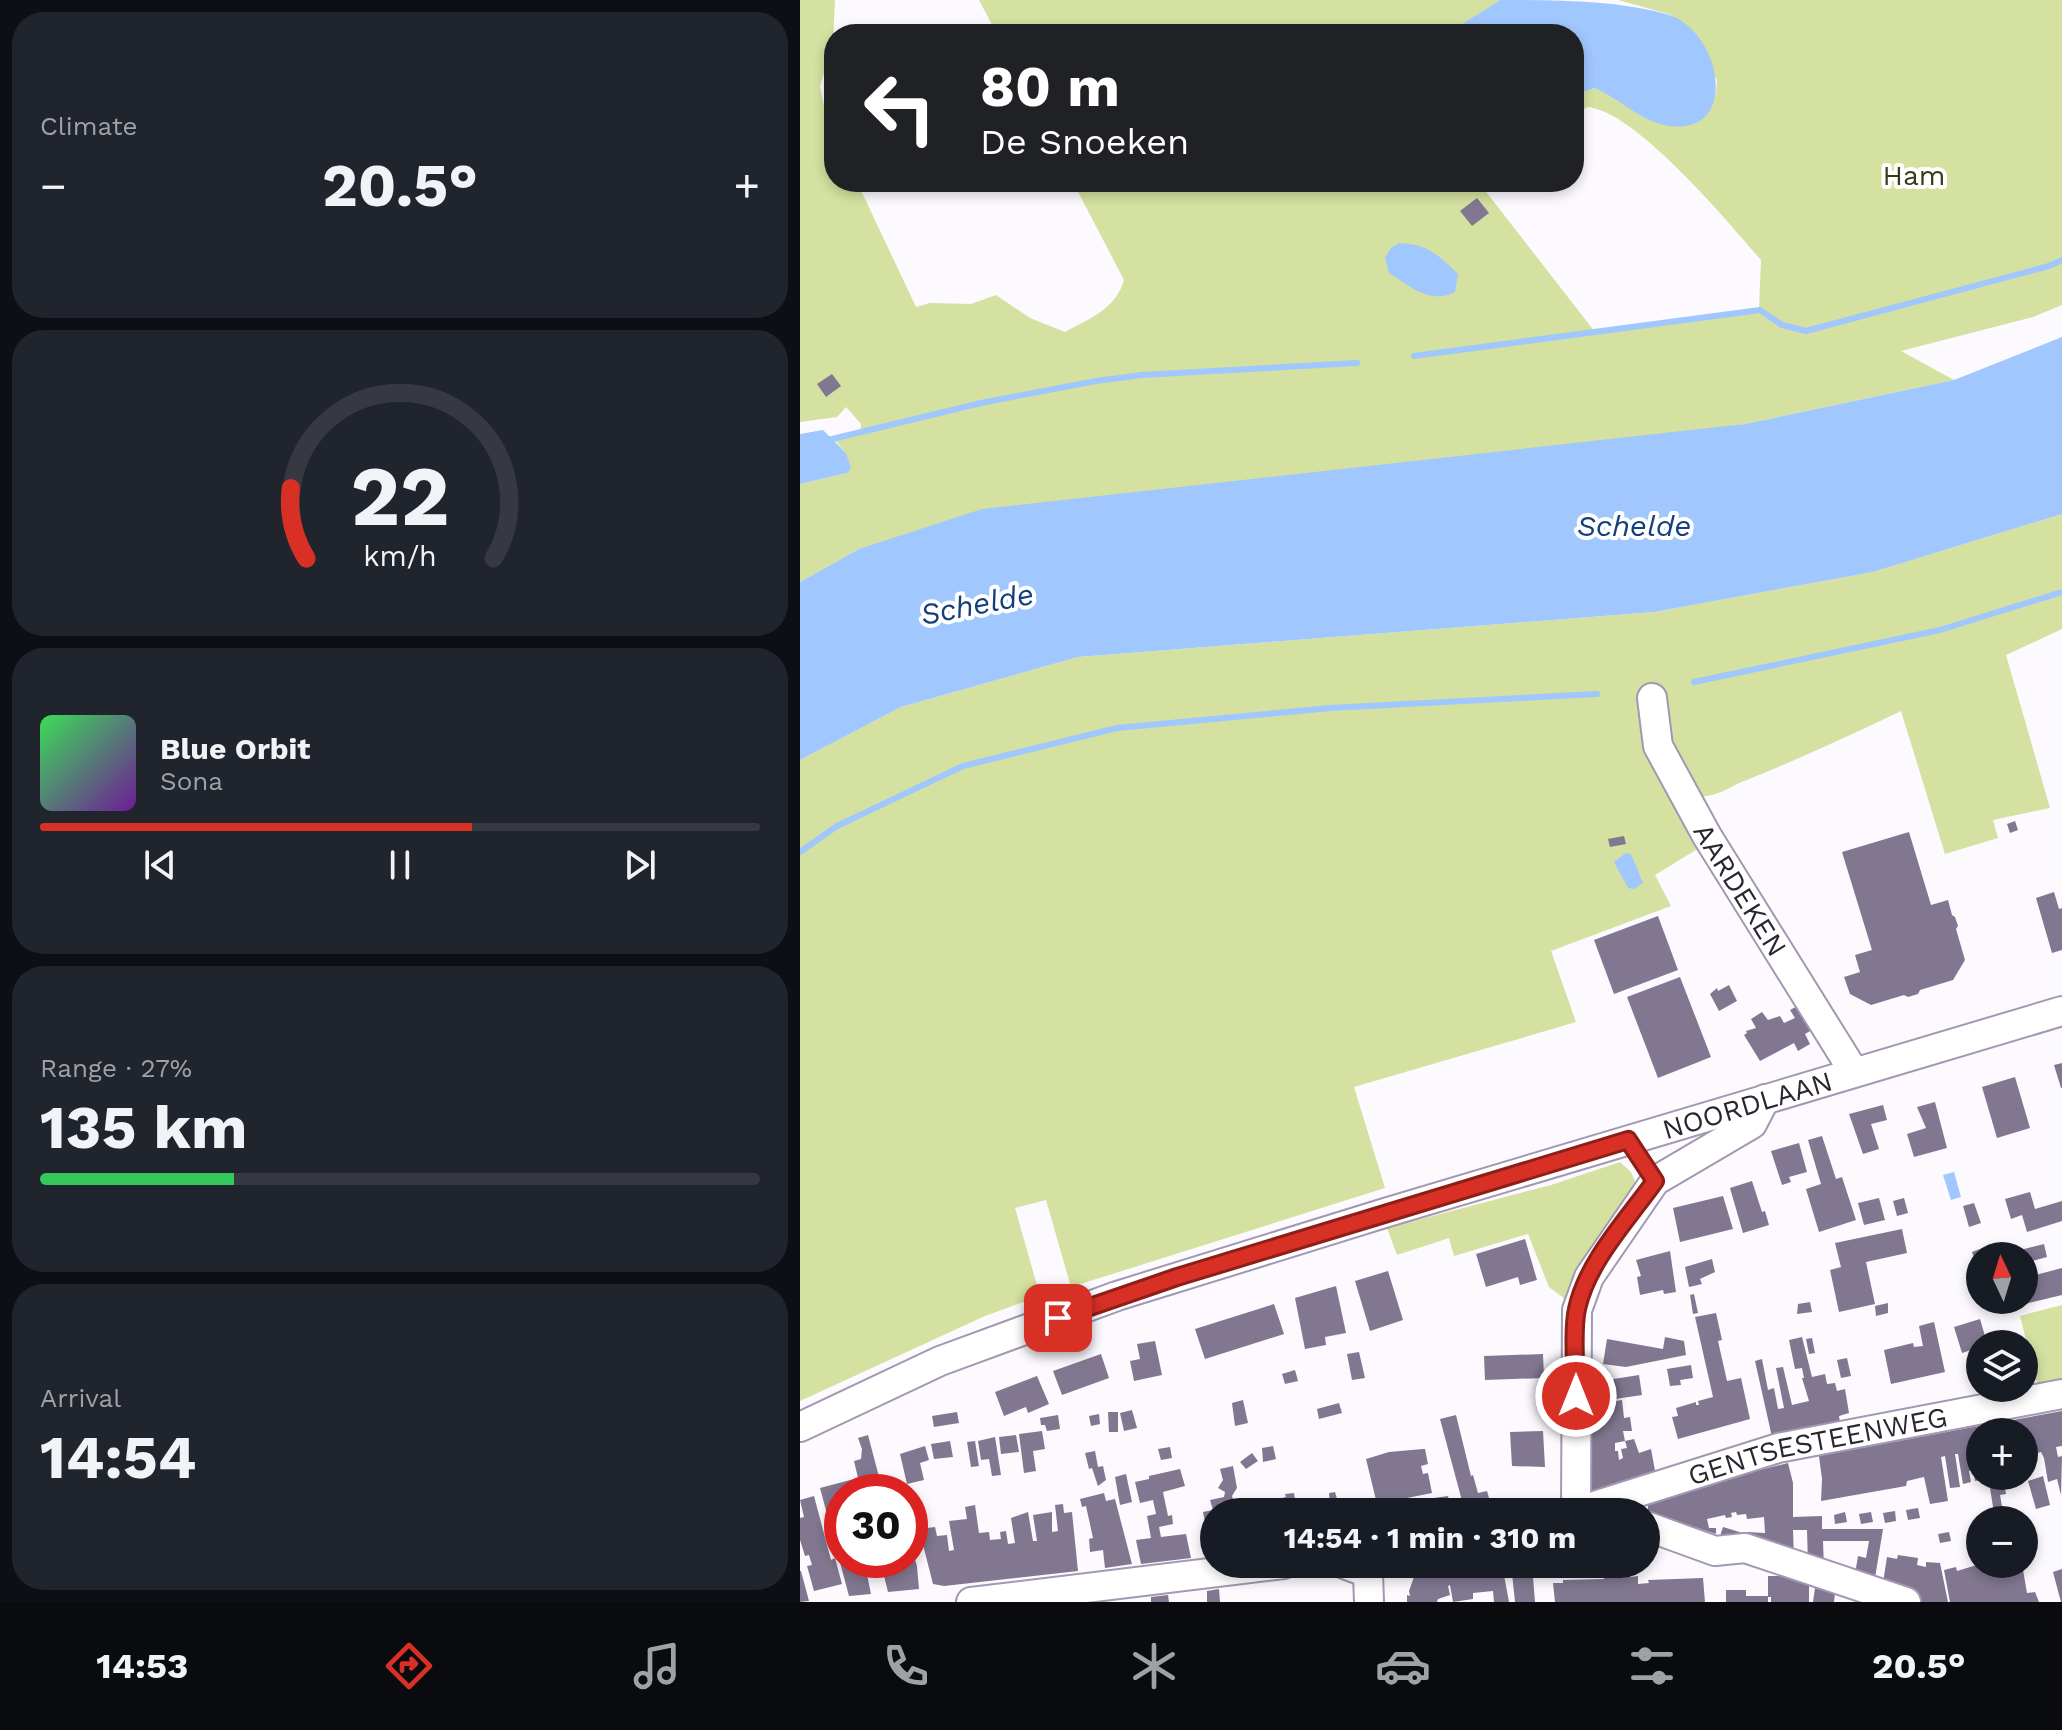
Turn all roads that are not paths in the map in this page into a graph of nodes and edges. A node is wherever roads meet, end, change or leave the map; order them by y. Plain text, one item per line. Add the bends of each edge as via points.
1 (1652, 698) dead end
2 (2062, 1011) edge
3 (1854, 1072) junction
4 (1765, 1099) junction
5 (1628, 1140) junction
6 (1655, 1181) junction
7 (2062, 1394) edge
8 (800, 1427) edge
9 (1576, 1498) edge
10 (1642, 1498) edge
11 (1660, 1531) edge
12 (1200, 1574) edge
13 (1366, 1578) edge
14 (971, 1602) edge
15 (1369, 1602) edge
16 (1906, 1602) edge

1 - 3 street, AARDEKEN via 1658,746 1707,836
2 - 3 street, NOORDLAAN
3 - 4 street, NOORDLAAN
4 - 5 street, NOORDLAAN
4 - 6 street via 1752,1124
5 - 6 street
5 - 8 street, NOORDLAAN via 1117,1296 940,1361
6 - 9 street via 1589,1277 1577,1310
7 - 10 street, GENTSESTEENWEG via 1778,1448
11 - 16 street via 1715,1551 1745,1548
12 - 14 street
13 - 15 street

